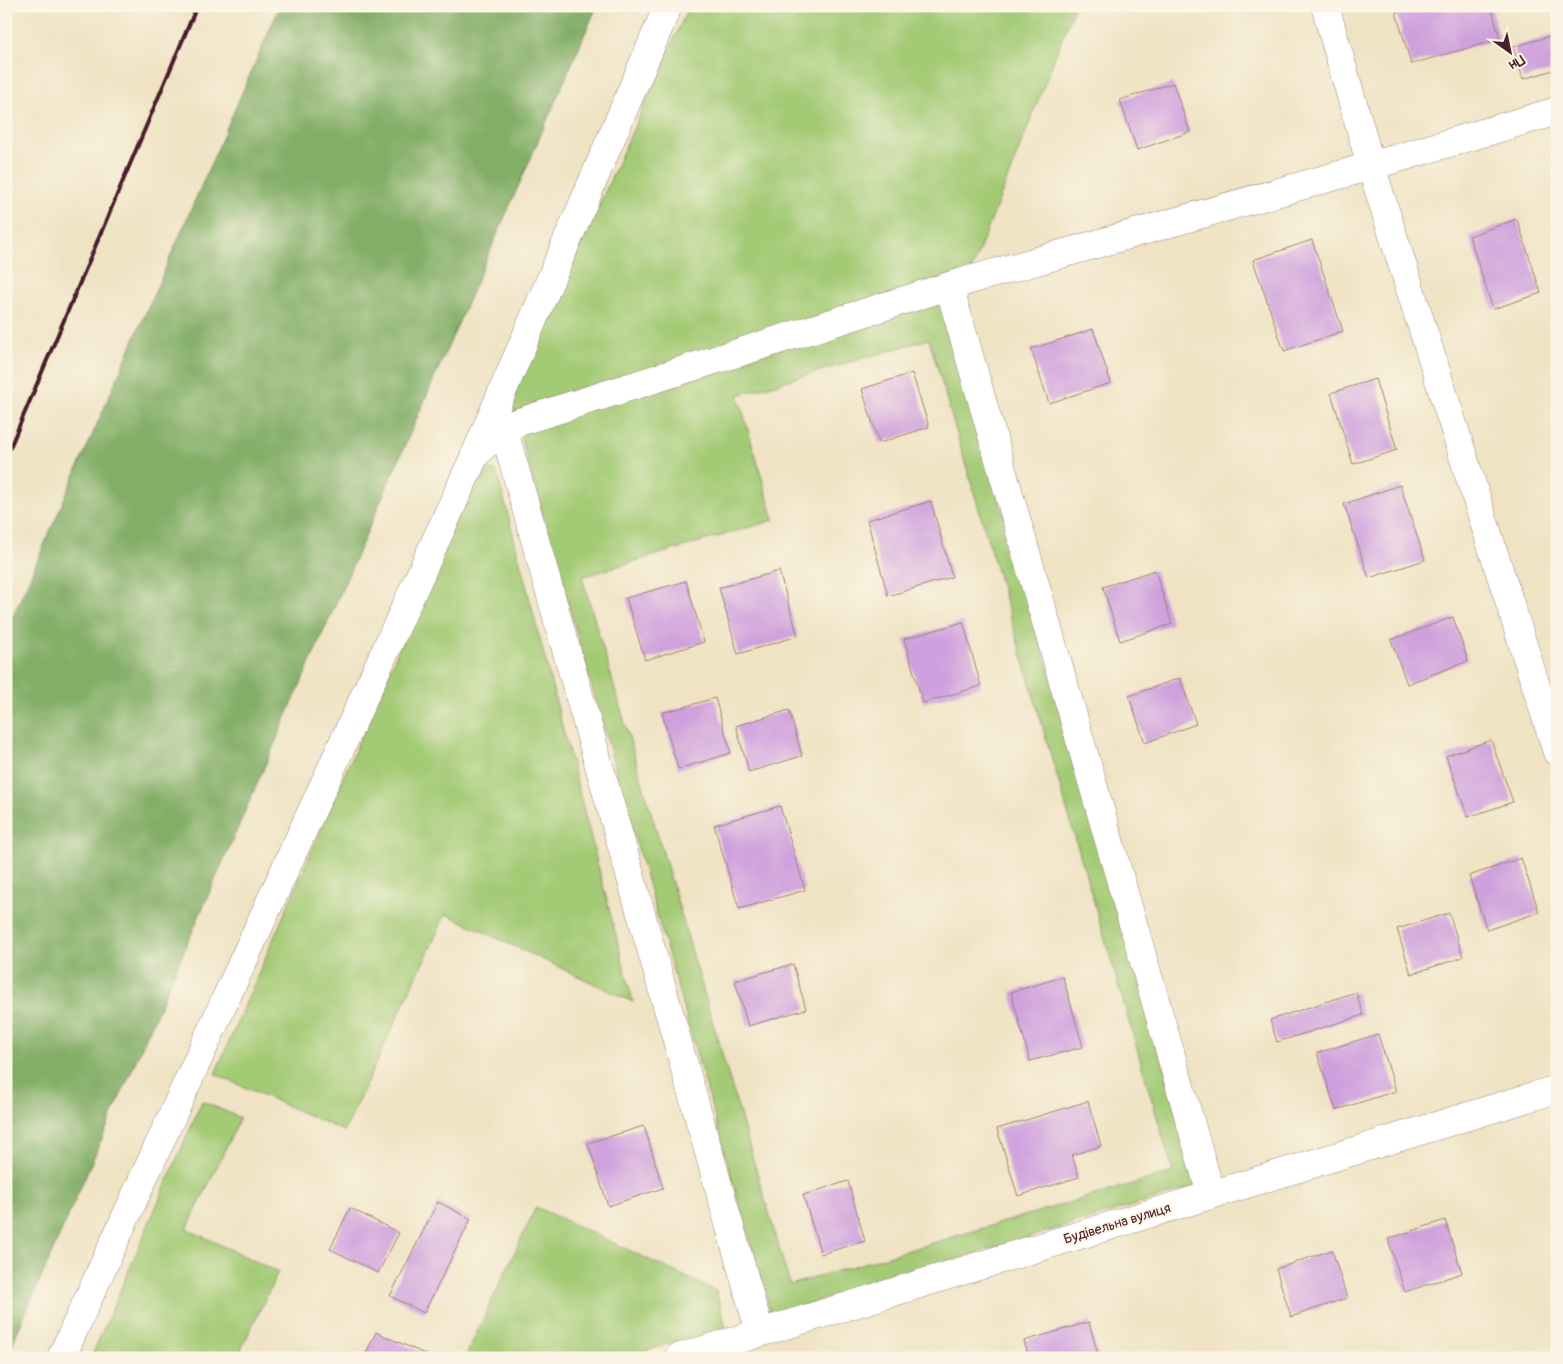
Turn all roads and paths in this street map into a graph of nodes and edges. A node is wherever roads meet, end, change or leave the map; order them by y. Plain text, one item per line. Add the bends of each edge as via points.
1 (668, 6) edge
2 (1326, 6) edge
3 (1557, 111) edge
4 (1371, 166) junction
5 (949, 286) junction
6 (503, 427) junction
7 (475, 455) junction
8 (1557, 752) edge
9 (1557, 1089) edge
10 (1212, 1194) junction
11 (760, 1333) junction
12 (61, 1358) edge
13 (678, 1358) edge

1 - 7 street
2 - 4 street
3 - 4 street
4 - 5 street
4 - 8 street
5 - 6 street
5 - 10 street
6 - 7 street
6 - 11 street
7 - 12 street
9 - 10 street, Будівельна вулиця
10 - 11 street, Будівельна вулиця
11 - 13 street, Будівельна вулиця

